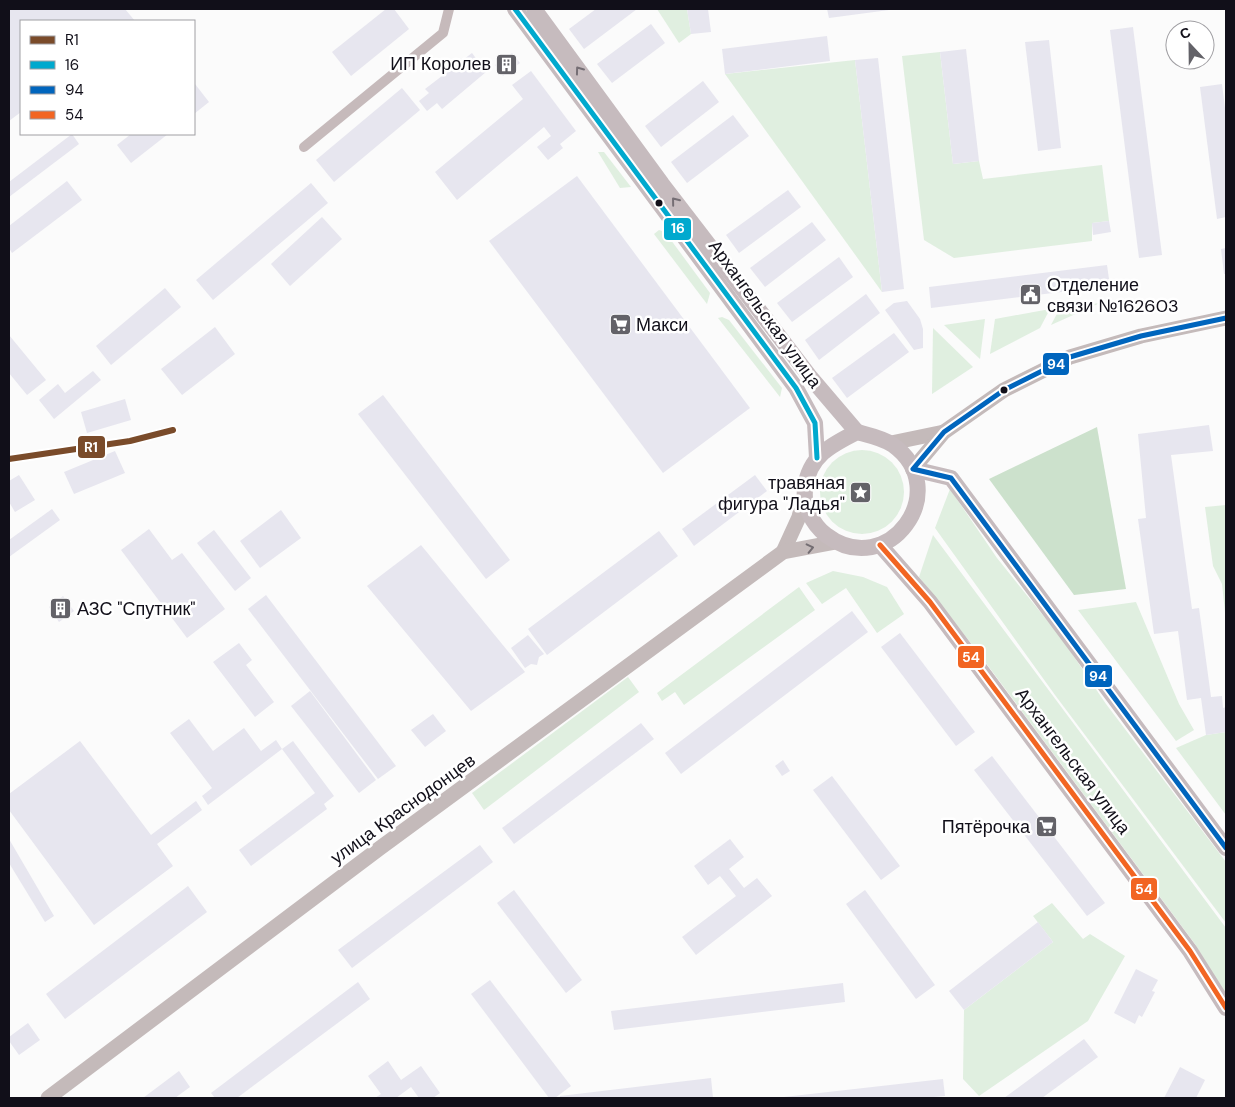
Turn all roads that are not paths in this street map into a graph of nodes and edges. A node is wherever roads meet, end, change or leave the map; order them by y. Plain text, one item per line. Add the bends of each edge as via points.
1 (449, 9) edge
2 (515, 9) edge
3 (534, 9) edge
4 (304, 147) dead end
5 (1226, 318) edge
6 (857, 432) junction
7 (944, 432) junction
8 (891, 443) junction
9 (817, 458) junction
10 (913, 468) junction
11 (805, 491) junction
12 (836, 542) junction
13 (880, 546) junction
14 (783, 552) junction
15 (1226, 848) edge
16 (1226, 1008) edge
17 (48, 1098) edge

1 - 4 street via 443,33
2 - 9 main road, Архангельская улица via 796,388 815,423
6 -> 3 main road, Архангельская улица via 811,378 662,184
5 - 7 main road via 1141,336 1070,357 1004,390
6 - 8 main road
6 - 9 main road via 829,446
7 - 8 main road
7 - 10 main road
8 - 10 main road
9 - 11 main road via 807,476
10 - 13 main road via 918,492 914,514 900,534
10 - 15 main road via 951,478
11 - 12 main road via 808,512 819,530
11 - 14 main road
12 - 13 main road via 858,548
14 -> 12 main road, улица Краснодонцев
13 - 16 main road, Архангельская улица via 930,602 1190,951
14 - 17 main road, улица Краснодонцев via 380,848

